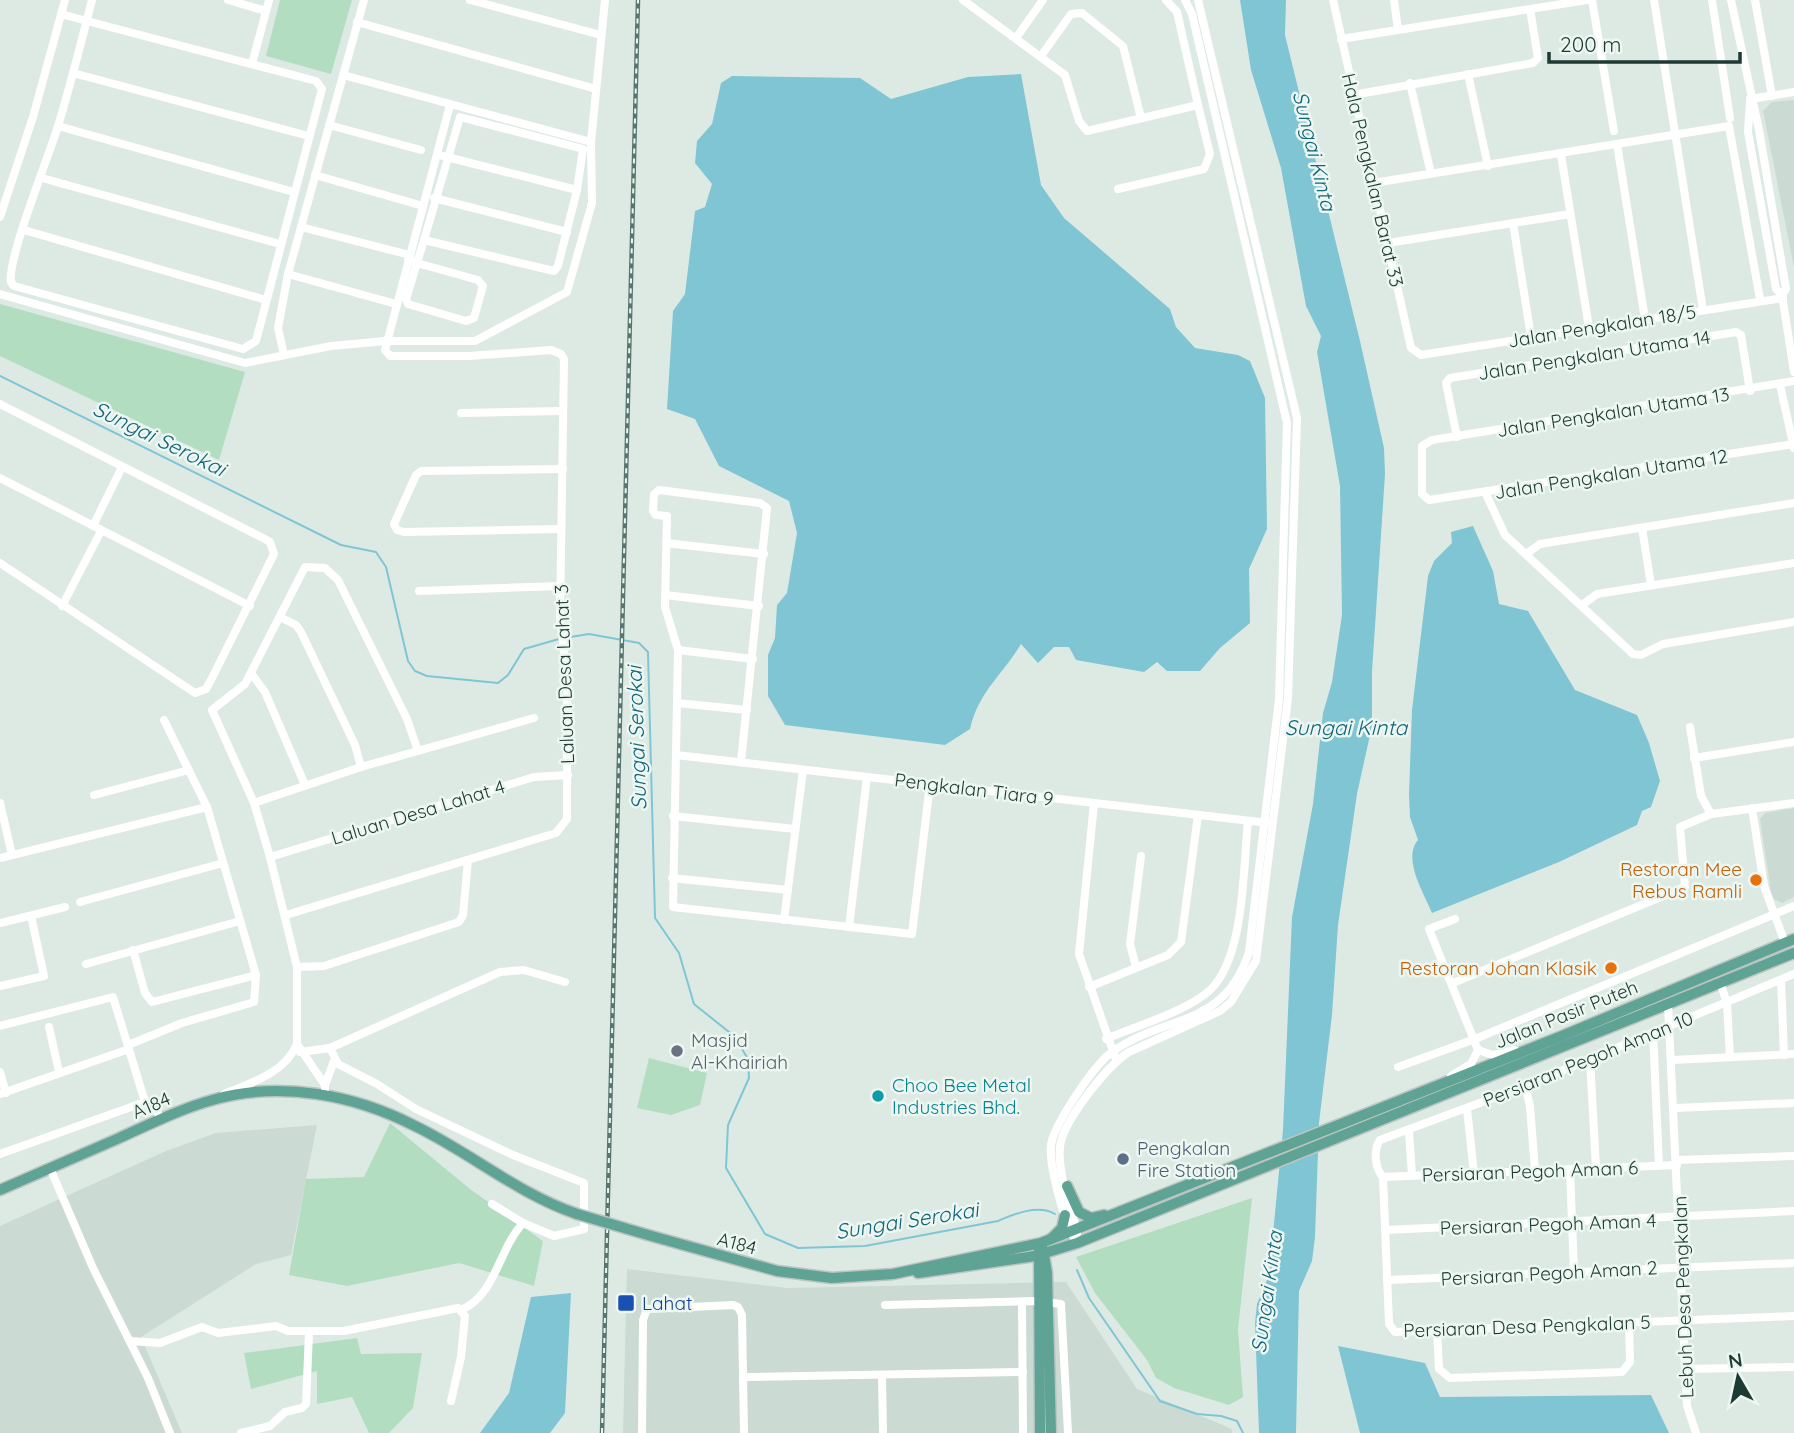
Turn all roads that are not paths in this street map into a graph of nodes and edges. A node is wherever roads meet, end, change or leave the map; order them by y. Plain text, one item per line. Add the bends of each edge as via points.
1 (65, 0) edge
2 (92, 0) edge
3 (228, 0) edge
4 (269, 0) edge
5 (363, 0) edge
6 (470, 0) edge
7 (605, 0) edge
8 (963, 0) edge
9 (1042, 0) edge
10 (1166, 0) edge
11 (1185, 0) edge
12 (1198, 0) edge
13 (1333, 0) edge
14 (1394, 0) edge
15 (1587, 0) edge
16 (1592, 0) edge
17 (1654, 0) edge
18 (1712, 0) edge
19 (1731, 0) edge
20 (1755, 0) edge
21 (1543, 3) edge
22 (1530, 9) junction
23 (266, 11) junction
24 (61, 14) junction
25 (87, 20) junction
26 (358, 22) junction
27 (1398, 30) junction
28 (601, 35) junction
29 (1016, 37) junction
30 (1341, 39) junction
31 (1041, 56) junction
32 (252, 64) junction
33 (73, 73) junction
34 (1468, 74) junction
35 (343, 75) junction
36 (1410, 83) junction
37 (596, 89) junction
38 (1794, 93) edge
39 (1353, 95) junction
40 (1772, 96) junction
41 (1750, 100) junction
42 (1198, 102) junction
43 (450, 105) junction
44 (1141, 118) junction
45 (1730, 118) dead end
46 (329, 125) junction
47 (58, 126) junction
48 (1615, 131) dead end
49 (1675, 134) junction
50 (309, 136) junction
51 (591, 142) junction
52 (1617, 144) junction
53 (421, 150) dead end
54 (437, 154) junction
55 (1560, 155) junction
56 (447, 156) junction
57 (1488, 166) junction
58 (1431, 174) junction
59 (315, 175) junction
60 (41, 178) junction
61 (1373, 183) junction
62 (577, 190) junction
63 (1118, 190) dead end
64 (294, 192) junction
65 (434, 198) junction
66 (423, 206) junction
67 (1570, 214) junction
68 (0, 217) edge
69 (1513, 223) junction
70 (301, 227) junction
71 (24, 230) junction
72 (566, 232) junction
73 (424, 240) junction
74 (1388, 243) junction
75 (280, 244) junction
76 (409, 258) junction
77 (417, 263) junction
78 (288, 274) junction
79 (0, 294) edge
80 (1783, 296) junction
81 (1760, 299) junction
82 (266, 300) junction
83 (396, 304) junction
84 (1703, 310) junction
85 (1646, 319) junction
86 (1790, 321) edge
87 (1589, 328) junction
88 (1531, 337) junction
89 (386, 341) junction
90 (284, 355) junction
91 (1421, 355) joint
92 (1794, 372) edge
93 (1794, 382) edge
94 (1780, 385) junction
95 (1750, 391) junction
96 (0, 404) edge
97 (563, 411) junction
98 (461, 413) dead end
99 (1457, 437) junction
100 (1794, 446) edge
101 (122, 467) junction
102 (563, 470) junction
103 (0, 478) edge
104 (1486, 494) junction
105 (1429, 500) joint
106 (1794, 503) edge
107 (97, 528) junction
108 (1642, 528) junction
109 (561, 529) junction
110 (666, 543) junction
111 (764, 554) junction
112 (1526, 554) junction
113 (1794, 562) edge
114 (0, 563) edge
115 (1651, 585) junction
116 (561, 586) junction
117 (419, 591) dead end
118 (665, 595) junction
119 (1582, 605) junction
120 (62, 606) junction
121 (250, 606) junction
122 (758, 606) junction
123 (280, 617) junction
124 (1794, 622) edge
125 (678, 650) junction
126 (753, 659) junction
127 (251, 673) junction
128 (677, 703) junction
129 (747, 710) junction
130 (534, 718) dead end
131 (164, 720) dead end
132 (1690, 727) dead end
133 (1794, 742) edge
134 (418, 751) junction
135 (676, 755) junction
136 (1694, 758) junction
137 (741, 762) junction
138 (361, 767) junction
139 (189, 770) junction
140 (803, 770) junction
141 (568, 775) junction
142 (867, 777) junction
143 (930, 783) junction
144 (305, 785) junction
145 (94, 795) dead end
146 (0, 803) edge
147 (254, 803) junction
148 (1094, 803) junction
149 (1794, 803) edge
150 (207, 807) junction
151 (1752, 808) junction
152 (1711, 814) junction
153 (1198, 815) junction
154 (673, 816) junction
155 (1248, 821) junction
156 (1268, 823) junction
157 (795, 829) junction
158 (12, 855) junction
159 (1141, 856) dead end
160 (270, 857) junction
161 (0, 858) edge
162 (468, 860) junction
163 (223, 863) junction
164 (672, 878) junction
165 (788, 890) junction
166 (80, 902) dead end
167 (1794, 906) edge
168 (65, 907) dead end
169 (1775, 914) junction
170 (286, 915) junction
171 (30, 916) junction
172 (784, 919) junction
173 (1455, 919) dead end
174 (240, 920) junction
175 (0, 923) edge
176 (849, 927) junction
177 (1791, 942) edge
178 (133, 950) junction
179 (1794, 953) edge
180 (86, 964) dead end
181 (297, 967) junction
182 (1136, 967) junction
183 (1712, 974) junction
184 (1794, 974) edge
185 (256, 975) junction
186 (1781, 980) junction
187 (565, 982) dead end
188 (1720, 982) junction
189 (1453, 983) junction
190 (0, 986) edge
191 (1089, 987) junction
192 (1727, 1003) junction
193 (1668, 1004) junction
194 (1607, 1017) junction
195 (1671, 1025) junction
196 (0, 1027) edge
197 (49, 1027) dead end
198 (1653, 1032) junction
199 (1562, 1036) junction
200 (1106, 1039) junction
201 (1475, 1039) junction
202 (128, 1047) junction
203 (298, 1048) junction
204 (330, 1048) junction
205 (1478, 1050) junction
206 (1794, 1054) edge
207 (1784, 1055) junction
208 (1114, 1056) junction
209 (1730, 1057) junction
210 (1590, 1059) junction
211 (1673, 1060) junction
212 (334, 1061) junction
213 (1398, 1067) dead end
214 (0, 1072) edge
215 (59, 1072) junction
216 (1436, 1085) junction
217 (1525, 1086) junction
218 (325, 1090) junction
219 (3, 1093) edge
220 (224, 1094) dead end
221 (145, 1102) junction
222 (1794, 1103) edge
223 (1675, 1108) junction
224 (1467, 1109) junction
225 (161, 1119) junction
226 (1409, 1131) junction
227 (0, 1154) edge
228 (1794, 1156) edge
229 (1677, 1163) junction
230 (1659, 1166) junction
231 (50, 1168) junction
232 (1596, 1168) junction
233 (1570, 1169) junction
234 (1535, 1171) junction
235 (1474, 1173) junction
236 (1251, 1174) junction
237 (1060, 1175) junction
238 (1412, 1175) junction
239 (1383, 1177) junction
240 (1067, 1186) junction
241 (0, 1190) edge
242 (1170, 1194) junction
243 (492, 1205) dead end
244 (1131, 1209) junction
245 (1794, 1211) edge
246 (1065, 1215) junction
247 (1680, 1218) junction
248 (1130, 1222) junction
249 (523, 1223) junction
250 (1572, 1223) junction
251 (1385, 1230) junction
252 (1074, 1232) junction
253 (1045, 1241) junction
254 (1077, 1243) junction
255 (1062, 1248) junction
256 (1041, 1254) junction
257 (1002, 1262) junction
258 (1794, 1262) edge
259 (1682, 1267) junction
260 (1047, 1273) junction
261 (1574, 1273) junction
262 (893, 1274) junction
263 (1387, 1280) junction
264 (1041, 1298) junction
265 (1022, 1302) junction
266 (885, 1305) dead end
267 (461, 1310) junction
268 (1794, 1316) edge
269 (1684, 1319) junction
270 (1629, 1322) junction
271 (1437, 1330) junction
272 (309, 1333) junction
273 (130, 1341) junction
274 (1794, 1367) edge
275 (1686, 1369) junction
276 (1023, 1372) junction
277 (882, 1375) junction
278 (744, 1377) junction
279 (451, 1401) dead end
280 (170, 1433) edge
281 (241, 1433) edge
282 (642, 1433) edge
283 (744, 1433) edge
284 (883, 1433) edge
285 (1023, 1433) edge
286 (1040, 1433) edge
287 (1051, 1433) edge
288 (1068, 1433) edge
289 (1696, 1433) edge

1 - 24 street
2 - 25 street
3 - 23 street
4 - 23 street
5 - 26 street
6 - 28 street
7 - 28 street
8 - 29 street
9 - 29 street
10 - 42 street via 1177,12
11 - 156 street via 1287,423 1279,687
12 - 156 street via 1297,418 1288,698
13 - 30 street, Hala Pengkalan Barat 33
14 - 27 street
15 - 21 street
16 - 48 street
17 - 49 street
18 - 45 street
19 - 41 street
20 - 40 street
21 - 22 street
22 - 27 street
22 - 34 street via 1536,61
23 - 32 street
24 - 25 street
24 - 68 street
25 - 32 street
25 - 33 street
26 - 35 street
26 - 37 street
27 - 30 street
28 - 37 street
29 - 31 street
30 - 39 street, Hala Pengkalan Barat 33
31 - 44 street via 1069,80 1079,121 1087,131
31 - 44 street via 1071,14 1082,13 1123,46
32 - 50 street via 316,81 322,89
33 - 47 street
33 - 50 street
34 - 36 street
34 - 57 street
35 - 43 street
35 - 46 street
36 - 39 street
36 - 58 street
37 - 51 street
38 - 40 street
39 - 61 street, Hala Pengkalan Barat 33
40 - 41 street
41 - 80 street via 1786,289
42 - 44 street
42 - 63 street via 1210,157 1204,169
43 - 51 street
43 - 54 street
46 - 53 street
46 - 59 street
47 - 60 street
47 - 64 street
49 - 52 street
49 - 81 street via 1724,125 1731,128
49 - 84 street
50 - 64 street
51 - 89 street via 592,203 567,292 475,341
52 - 55 street
52 - 85 street
54 - 56 street
54 - 66 street
55 - 57 street
55 - 67 street
56 - 62 street
56 - 62 street via 458,119 464,117 583,149
56 - 65 street
57 - 58 street
58 - 61 street
59 - 66 street
59 - 70 street
60 - 71 street
60 - 75 street
61 - 74 street, Hala Pengkalan Barat 33
62 - 72 street
64 - 75 street
65 - 72 street
65 - 73 street
66 - 76 street
67 - 69 street
67 - 87 street
69 - 74 street
69 - 88 street
70 - 76 street
70 - 78 street
71 - 82 street
71 - 82 street via 10,275 14,286 243,349 256,341
72 - 73 street via 558,266 549,271
73 - 77 street
74 - 91 street, Hala Pengkalan Barat 33 via 1411,348
75 - 82 street
76 - 77 street
76 - 83 street
77 - 77 street via 408,304 466,321 474,318 481,282
78 - 83 street
78 - 90 street via 278,328
79 - 90 street via 245,363
80 - 81 street, Jalan Pengkalan 18/5
80 - 86 street
81 - 84 street, Jalan Pengkalan 18/5
83 - 89 street
84 - 85 street, Jalan Pengkalan 18/5
85 - 87 street, Jalan Pengkalan 18/5
86 - 92 street
87 - 88 street, Jalan Pengkalan 18/5
88 - 91 street, Jalan Pengkalan 18/5
89 - 90 street
89 - 97 street, Laluan Desa Lahat 3 via 384,350 390,356 551,350 564,359
93 - 94 street, Jalan Pengkalan Utama 13
94 - 95 street, Jalan Pengkalan Utama 13
94 - 100 street
95 - 99 street, Jalan Pengkalan Utama 13
95 - 99 street, Jalan Pengkalan Utama 14 via 1737,332 1450,378 1447,383
96 - 101 street
97 - 98 street
97 - 102 street, Laluan Desa Lahat 3
99 - 105 street, Jalan Pengkalan Utama 13 via 1422,446 1422,494
100 - 104 street, Jalan Pengkalan Utama 12
101 - 107 street
101 - 121 street via 270,542 274,554
102 - 109 street, Laluan Desa Lahat 3
102 - 109 street via 421,471 395,518 397,530
103 - 107 street
104 - 105 street, Jalan Pengkalan Utama 12
104 - 112 street via 1505,535
106 - 108 street
107 - 120 street
107 - 121 street
108 - 112 street via 1540,544
108 - 115 street
109 - 116 street, Laluan Desa Lahat 3
110 - 111 street
110 - 111 street via 667,516 653,511 654,494 659,490 760,503 769,513
110 - 118 street
111 - 122 street
112 - 119 street
113 - 115 street
114 - 120 street
115 - 119 street via 1597,594
116 - 117 street
116 - 141 street, Laluan Desa Lahat 3
118 - 122 street
118 - 125 street
119 - 124 street via 1633,654 1641,655 1663,644
120 - 121 street via 195,693 206,689
122 - 126 street
123 - 127 street
123 - 134 street via 305,567 325,568 338,580 407,719
123 - 138 street via 301,632
125 - 126 street
125 - 128 street
126 - 129 street
127 - 144 street via 265,692
127 - 147 street via 240,691 212,710
128 - 129 street
128 - 135 street
129 - 137 street
130 - 134 street
131 - 139 street
132 - 136 street
133 - 136 street
134 - 138 street
135 - 137 street, Pengkalan Tiara 9
135 - 154 street
136 - 152 street via 1701,796
137 - 140 street, Pengkalan Tiara 9
138 - 144 street
139 - 145 street
139 - 150 street
140 - 142 street, Pengkalan Tiara 9
140 - 157 street
141 - 160 street, Laluan Desa Lahat 4 via 534,777
141 - 162 street, Laluan Desa Lahat 3 via 567,818 562,828
142 - 143 street, Pengkalan Tiara 9
142 - 176 street
143 - 148 street, Pengkalan Tiara 9
143 - 176 street via 912,934
144 - 147 street
146 - 158 street
147 - 160 street
148 - 153 street, Pengkalan Tiara 9
148 - 191 street via 1079,954
149 - 151 street
150 - 158 street
150 - 163 street
151 - 152 street
151 - 169 street via 1763,886
152 - 189 street via 1679,829 1685,887
153 - 155 street, Pengkalan Tiara 9
153 - 182 street via 1181,942 1168,955
154 - 157 street
154 - 164 street
155 - 156 street, Pengkalan Tiara 9
155 - 200 street via 1236,929 1225,972 1197,999
156 - 208 street via 1256,961 1247,979 1220,1011
157 - 165 street
158 - 161 street
159 - 182 street via 1130,944
160 - 170 street
162 - 170 street, Laluan Desa Lahat 3
162 - 181 street via 459,922 324,966
163 - 166 street
163 - 174 street
164 - 165 street
164 - 172 street via 674,907
165 - 172 street
167 - 169 street
168 - 171 street
169 - 177 street
169 - 201 street
170 - 181 street
171 - 175 street
171 - 190 street via 44,976
172 - 176 street
173 - 189 street via 1429,929
174 - 178 street
174 - 185 street
177 - 183 main road, Jalan Pasir Puteh
178 - 180 street
178 - 185 street via 152,1002
179 - 188 main road, Jalan Pasir Puteh
181 - 203 street
182 - 191 street
183 - 193 main road via 1676,993
183 - 194 main road, Jalan Pasir Puteh
184 - 186 street, Persiaran Pegoh Aman 10
185 - 202 street via 254,1002 182,1023
186 - 192 street, Persiaran Pegoh Aman 10
186 - 207 street
187 - 204 street via 524,970 500,972
188 - 192 street
188 - 193 main road, Jalan Pasir Puteh
189 - 201 street
191 - 200 street
192 - 195 street, Persiaran Pegoh Aman 10
192 - 209 street
193 - 194 main road via 1657,1002
193 - 195 street, Lebuh Desa Pengkalan
193 - 236 main road, Jalan Pasir Puteh
194 - 199 main road, Jalan Pasir Puteh
195 - 198 street, Persiaran Pegoh Aman 10
195 - 211 street, Lebuh Desa Pengkalan
196 - 202 street via 111,996
197 - 215 street
198 - 210 street, Persiaran Pegoh Aman 10
198 - 230 street
199 - 205 street via 1500,1055
199 - 216 main road, Jalan Pasir Puteh
200 - 208 street
201 - 205 street
201 - 213 street
202 - 215 street
202 - 221 street
203 - 204 street
203 - 218 street
203 - 220 street via 275,1070
204 - 212 street
205 - 216 street via 1471,1064
206 - 207 street
207 - 209 street
208 - 237 street via 1090,1073 1052,1140
209 - 211 street
210 - 217 street, Persiaran Pegoh Aman 10
210 - 232 street
211 - 223 street, Lebuh Desa Pengkalan
212 - 218 street
212 - 249 street via 416,1109 584,1183 584,1229 554,1236
214 - 219 street
215 - 219 street
216 - 242 main road, Jalan Pasir Puteh
217 - 224 street, Persiaran Pegoh Aman 10
217 - 234 street
218 - 225 main road, A184 via 226,1097
218 - 262 main road, A184, bridge via 410,1123 517,1189 577,1214 800,1275 856,1279
221 - 225 street
221 - 227 street
222 - 223 street
223 - 229 street, Lebuh Desa Pengkalan
224 - 226 street, Persiaran Pegoh Aman 10
224 - 235 street
225 - 231 main road, A184
226 - 238 street
226 - 239 street, Persiaran Pegoh Aman 10 via 1377,1145
228 - 229 street, Persiaran Pegoh Aman 6
229 - 230 street, Persiaran Pegoh Aman 6
229 - 247 street, Lebuh Desa Pengkalan
230 - 232 street, Persiaran Pegoh Aman 6
231 - 241 main road, A184
231 - 273 street
232 - 233 street, Persiaran Pegoh Aman 6
233 - 234 street, Persiaran Pegoh Aman 6
233 - 250 street
234 - 235 street, Persiaran Pegoh Aman 6
235 - 238 street, Persiaran Pegoh Aman 6
236 - 242 main road via 1179,1198
236 - 248 main road
237 - 240 street
237 - 246 street
238 - 239 street, Persiaran Pegoh Aman 6
239 - 251 street
240 - 244 main road via 1076,1209 1084,1216
240 - 252 street
242 - 244 main road
242 - 248 main road via 1167,1201
243 - 249 street
244 - 252 main road
245 - 247 street, Persiaran Pegoh Aman 4
246 - 252 street
246 - 253 main road via 1062,1228
247 - 250 street, Persiaran Pegoh Aman 4
247 - 259 street, Lebuh Desa Pengkalan
248 - 254 main road
249 - 267 street via 483,1297
250 - 251 street, Persiaran Pegoh Aman 4
250 - 261 street
251 - 263 street
252 - 253 main road
252 - 254 street
253 - 256 main road
253 - 262 main road
254 - 255 main road
255 - 256 main road
255 - 260 main road
256 - 257 main road
256 - 260 main road
256 - 264 main road
257 - 262 main road
257 - 264 main road via 1027,1267
258 - 259 street, Persiaran Pegoh Aman 2
259 - 261 street, Persiaran Pegoh Aman 2
259 - 269 street, Lebuh Desa Pengkalan
260 - 264 main road
261 - 263 street, Persiaran Pegoh Aman 2
263 - 271 street, Persiaran Desa Pengkalan 5 via 1388,1324 1395,1332
264 - 265 street
264 - 286 main road
264 - 287 main road
264 - 288 street via 1061,1304 1063,1309
265 - 266 street
265 - 276 street
267 - 272 street via 446,1308 344,1331
267 - 279 street via 465,1316 461,1357
268 - 269 street, Persiaran Desa Pengkalan 5
269 - 270 street, Persiaran Desa Pengkalan 5
269 - 275 street, Lebuh Desa Pengkalan
270 - 271 street, Persiaran Desa Pengkalan 5
270 - 271 street via 1630,1362 1622,1372 1445,1377 1439,1369
272 - 273 street via 276,1326 218,1333 202,1327 160,1343
272 - 281 street via 306,1404 285,1412 270,1426
273 - 280 street
274 - 275 street
275 - 289 street, Lebuh Desa Pengkalan via 1687,1406
276 - 277 street
276 - 285 street
277 - 278 street
277 - 284 street
278 - 282 street via 738,1307 647,1310 643,1320
278 - 283 street

